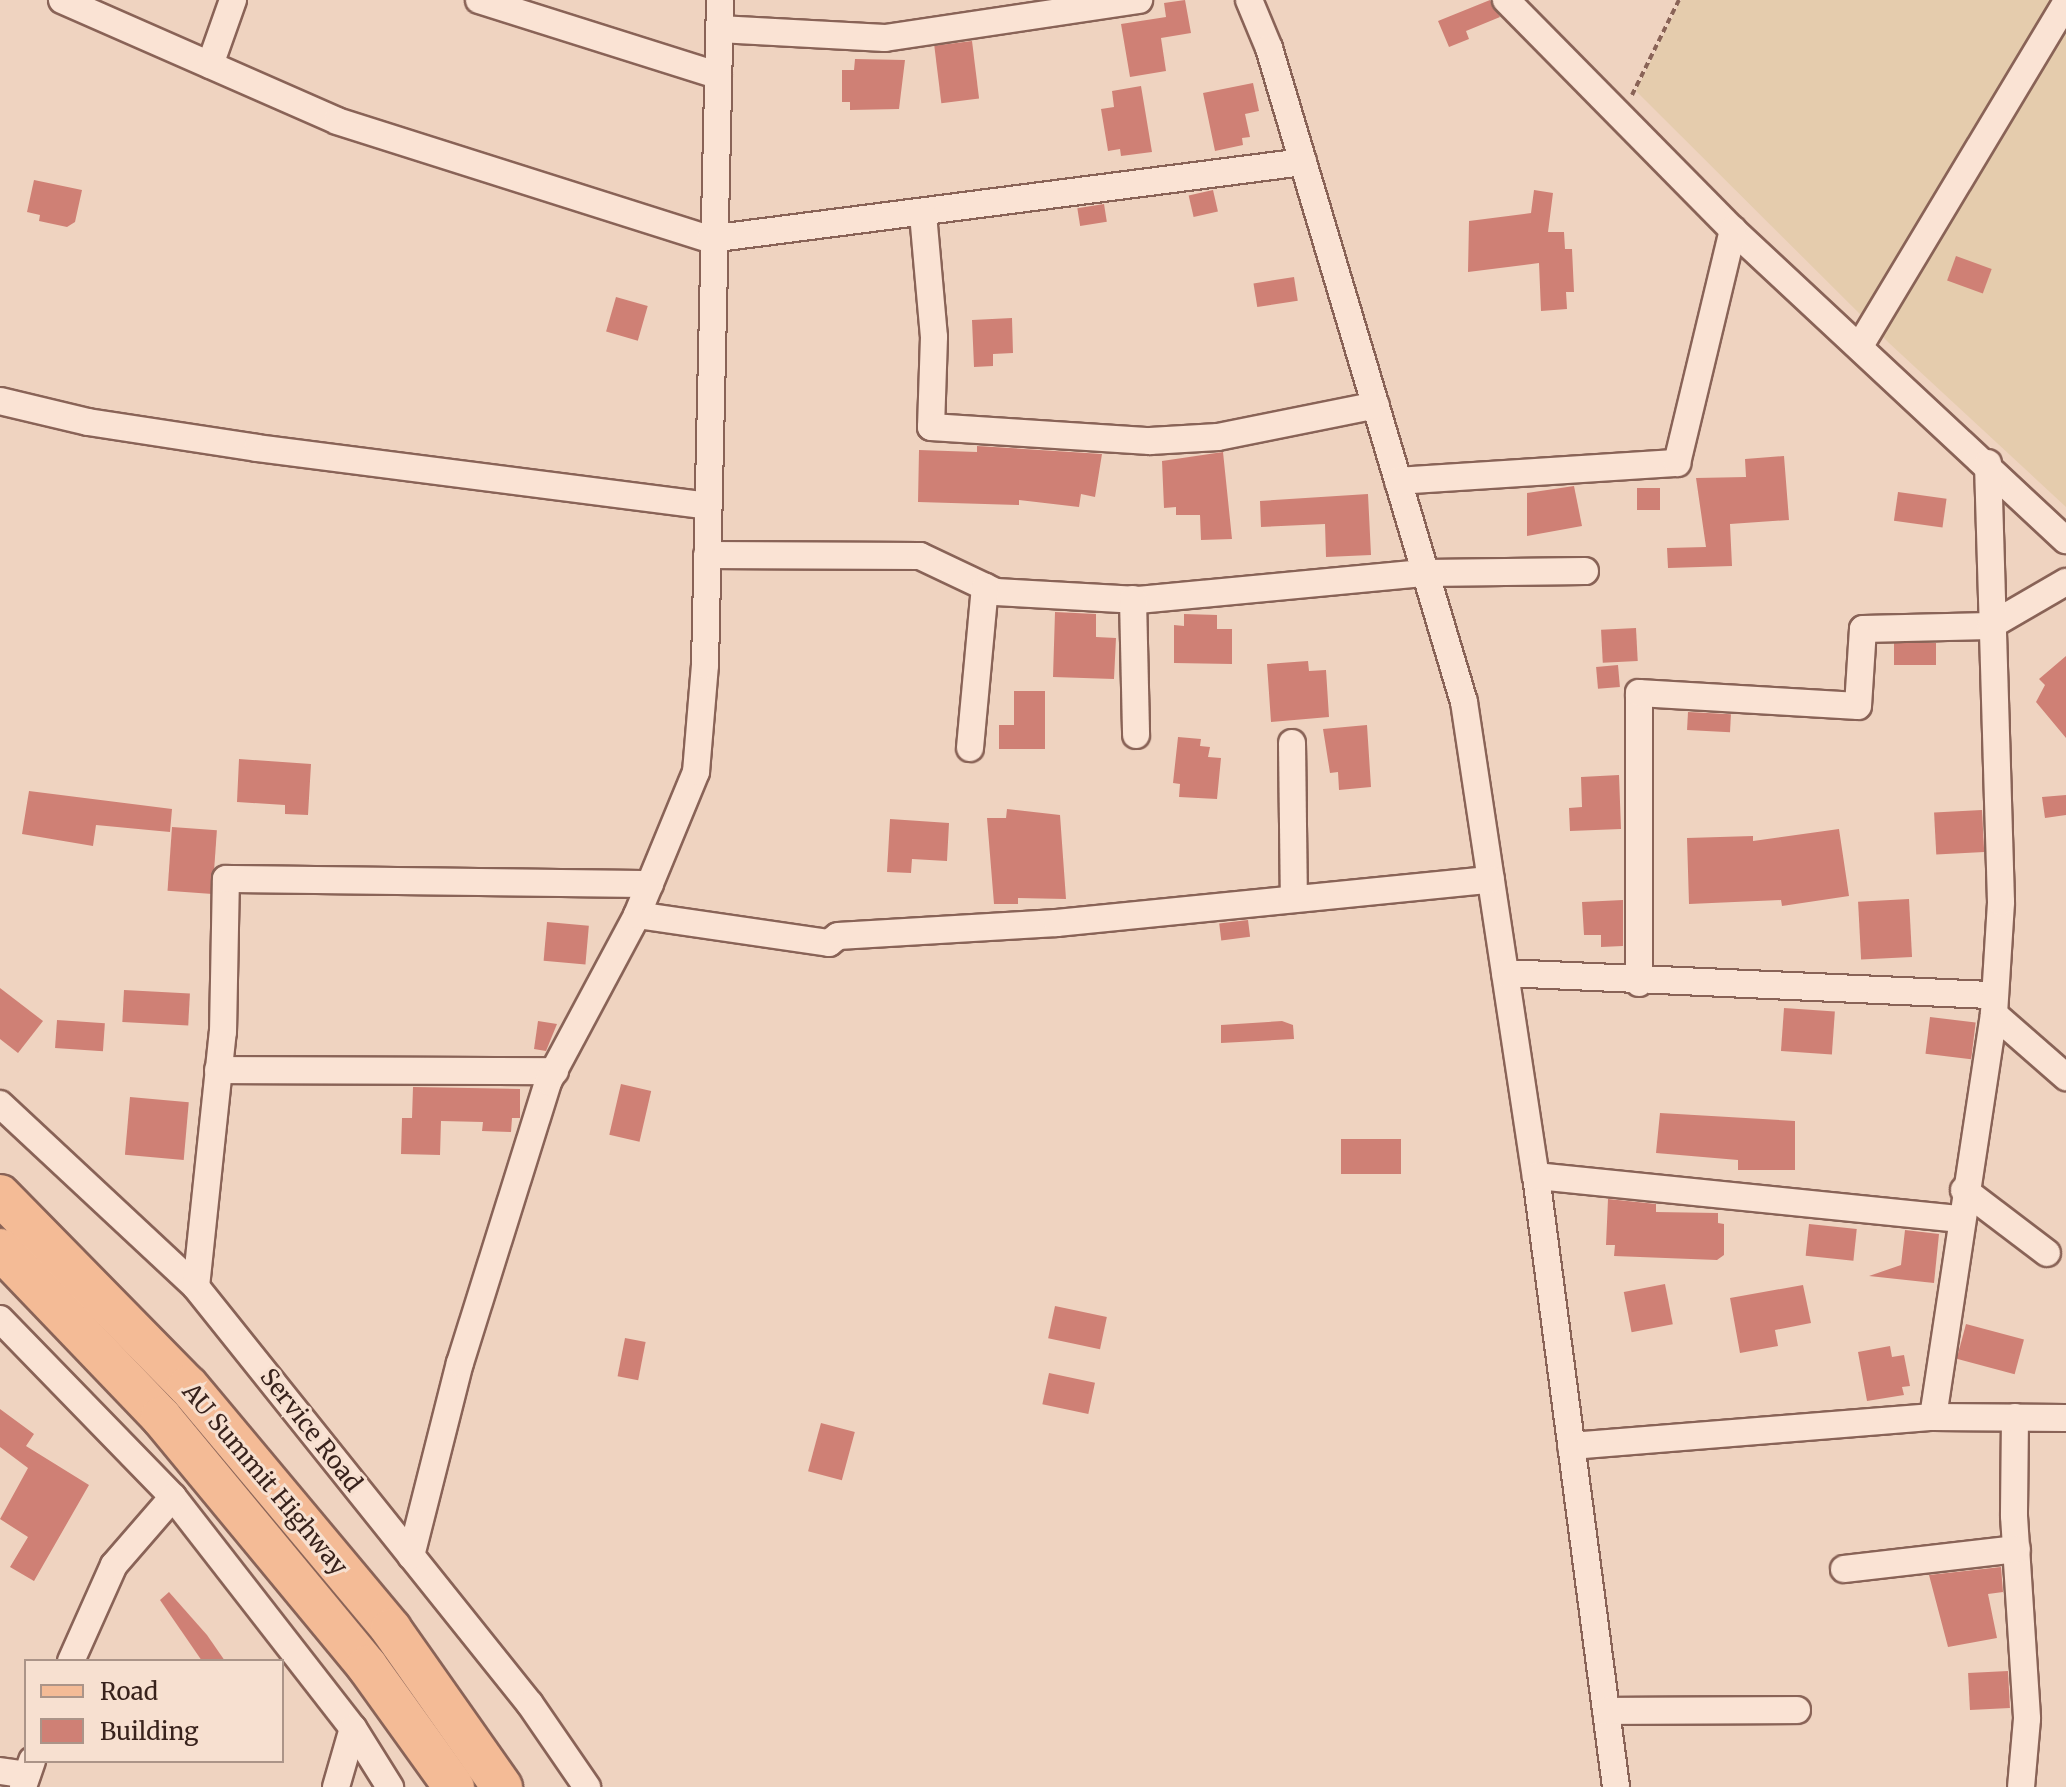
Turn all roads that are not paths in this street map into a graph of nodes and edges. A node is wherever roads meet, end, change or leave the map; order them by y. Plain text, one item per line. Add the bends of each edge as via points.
1 (62, 0) edge
2 (233, 0) edge
3 (479, 0) edge
4 (720, 0) edge
5 (1139, 0) edge
6 (1249, 0) edge
7 (1506, 0) edge
8 (2066, 3) edge
9 (719, 29) junction
10 (210, 65) junction
11 (717, 75) junction
12 (1303, 162) junction
13 (923, 214) junction
14 (1733, 230) junction
15 (710, 239) junction
16 (1861, 344) junction
17 (0, 401) edge
18 (1376, 405) junction
19 (1988, 463) junction
20 (1398, 481) junction
21 (707, 506) junction
22 (2066, 540) edge
23 (707, 555) junction
24 (1585, 571) dead end
25 (1426, 573) junction
26 (2066, 582) edge
27 (985, 587) junction
28 (1133, 599) junction
29 (1990, 626) junction
30 (1136, 735) dead end
31 (1292, 743) dead end
32 (970, 748) dead end
33 (1491, 880) junction
34 (650, 884) junction
35 (1294, 899) junction
36 (637, 915) junction
37 (1505, 973) junction
38 (1639, 983) junction
39 (1994, 1005) junction
40 (218, 1070) junction
41 (555, 1071) junction
42 (2066, 1077) edge
43 (0, 1104) edge
44 (1536, 1176) junction
45 (1964, 1190) junction
46 (0, 1195) edge
47 (1960, 1219) junction
48 (0, 1249) edge
49 (2047, 1253) dead end
50 (196, 1287) junction
51 (0, 1319) edge
52 (1933, 1417) junction
53 (2015, 1417) junction
54 (2066, 1418) edge
55 (1571, 1446) junction
56 (173, 1497) junction
57 (2017, 1549) junction
58 (411, 1556) junction
59 (1844, 1569) dead end
60 (72, 1659) edge
61 (1797, 1710) dead end
62 (1606, 1711) junction
63 (353, 1728) junction
64 (0, 1771) edge
65 (27, 1774) edge
66 (336, 1787) edge
67 (390, 1787) edge
68 (454, 1787) edge
69 (502, 1787) edge
70 (587, 1787) edge
71 (1616, 1787) edge
72 (2021, 1787) edge

1 - 10 street
2 - 10 street
3 - 11 street
4 - 9 street
5 - 9 street via 885,38
6 - 12 street
7 - 14 street
8 - 16 street
9 - 11 street
10 - 15 street via 337,121
11 - 15 street
12 - 13 street
12 - 18 street
13 - 15 street
13 - 18 street via 934,337 931,427 1150,441 1218,437
14 - 16 street
14 - 20 street via 1677,463
15 - 21 street
16 - 19 street
17 - 21 street via 88,422 257,448
18 - 20 street
19 - 22 street
19 - 29 street
20 - 25 street
21 - 23 street
23 - 27 street via 920,556
23 - 34 street via 696,772
24 - 25 street
25 - 28 street
25 - 33 street via 1464,702
26 - 29 street
27 - 28 street
27 - 32 street
28 - 30 street
29 - 38 street via 1863,629 1858,706 1639,693
29 - 39 street via 2001,902
31 - 35 street
33 - 35 street
33 - 37 street
34 - 36 street
34 - 40 street via 226,879
35 - 36 street via 838,936 829,943
36 - 41 street
37 - 38 street
37 - 44 street
38 - 39 street
39 - 42 street
39 - 45 street
40 - 41 street
40 - 50 street
41 - 58 street via 460,1363
43 - 50 street, Service Road
44 - 47 street
44 - 55 street
45 - 47 street
45 - 49 street
46 - 69 main road, AU Summit Highway via 188,1386 391,1629
47 - 52 street
48 - 68 main road, AU Summit Highway via 161,1417 367,1666
50 - 58 street, Service Road
51 - 56 street
52 - 53 street
52 - 55 street
53 - 54 street
53 - 57 street
55 - 62 street
56 - 60 street via 114,1565
56 - 63 street
57 - 59 street
57 - 72 street via 2027,1719
58 - 70 street, Service Road
61 - 62 street
62 - 71 street
63 - 66 street
63 - 67 street
64 - 65 street

